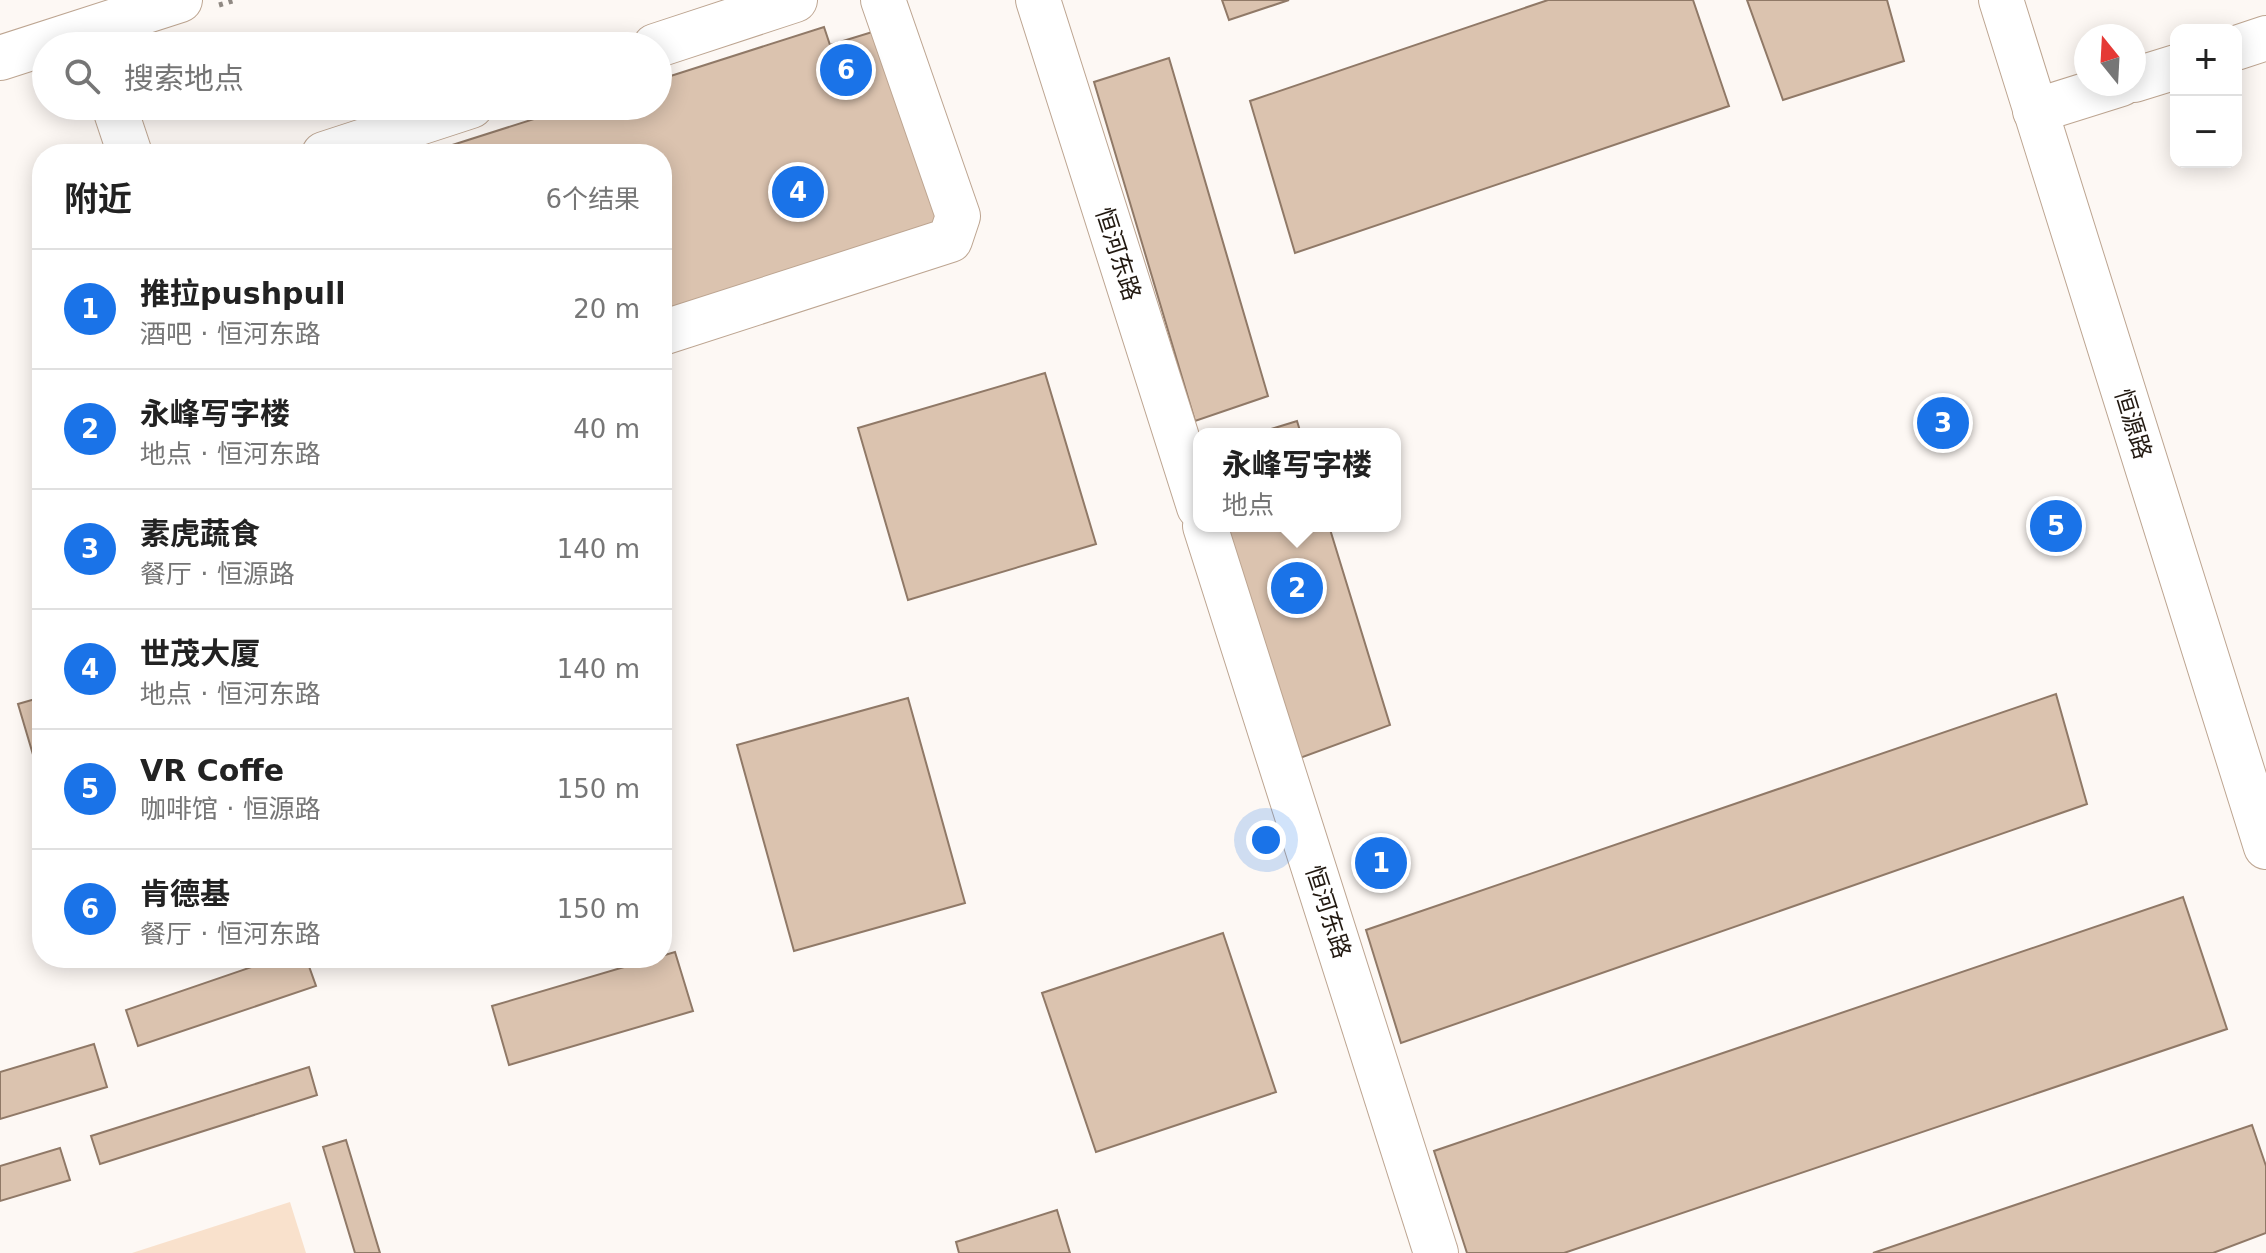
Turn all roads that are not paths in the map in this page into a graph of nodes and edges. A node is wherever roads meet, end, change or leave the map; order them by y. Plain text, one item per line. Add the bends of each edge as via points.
1 (180, 0) edge
2 (795, 0) edge
3 (883, 0) edge
4 (1038, 0) edge
5 (2001, 0) edge
6 (105, 32) edge
7 (2266, 38) edge
8 (672, 40) edge
9 (2242, 46) edge
10 (32, 51) edge
11 (0, 58) edge
12 (2170, 69) edge
13 (2146, 76) edge
14 (2083, 96) edge
15 (2035, 111) junction
16 (119, 120) edge
17 (428, 120) edge
18 (127, 144) edge
19 (355, 144) edge
20 (672, 330) edge
21 (1193, 488) edge
22 (1207, 532) edge
23 (2266, 847) edge
24 (1436, 1253) edge

1 - 6 street
2 - 8 street
3 - 20 street via 958,216 950,240
4 - 21 street, 恒河东路
5 - 15 street, 恒源路
7 - 9 street
10 - 11 street
12 - 13 street
14 - 15 street
15 - 23 street, 恒源路
16 - 18 street
17 - 19 street
22 - 24 street, 恒河东路

